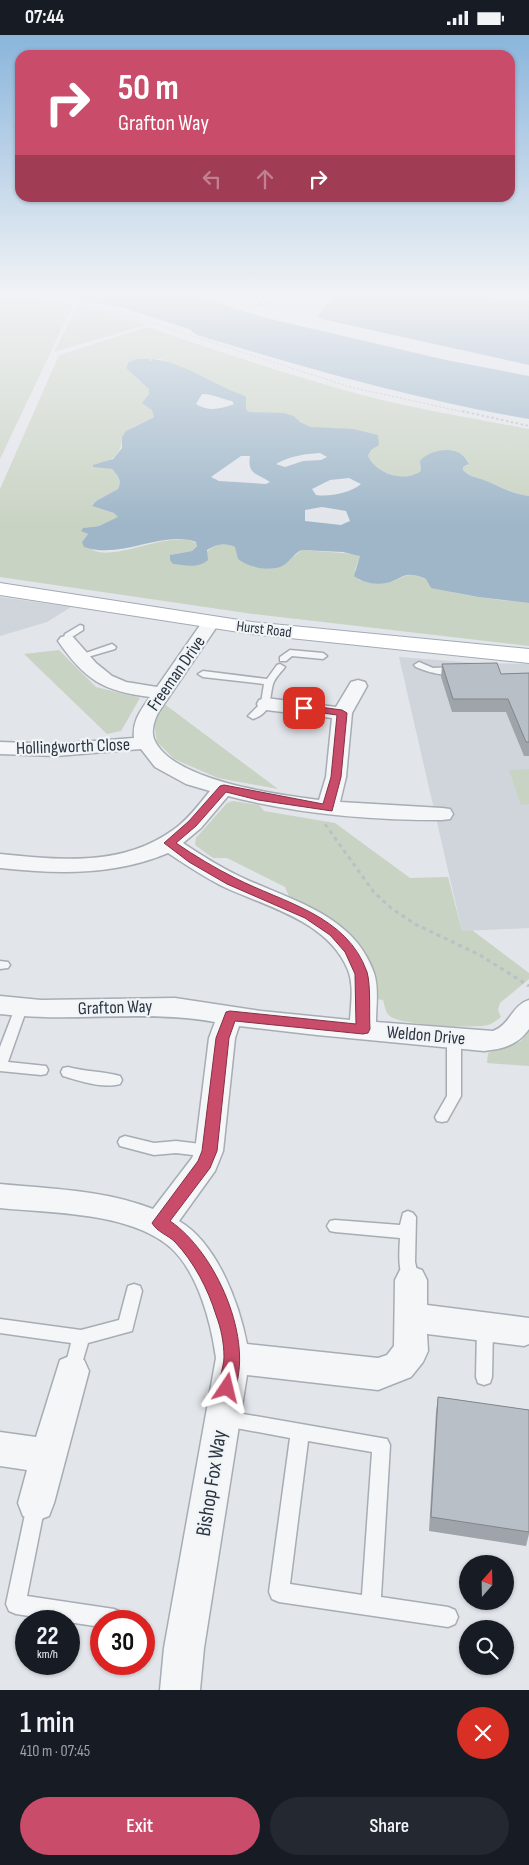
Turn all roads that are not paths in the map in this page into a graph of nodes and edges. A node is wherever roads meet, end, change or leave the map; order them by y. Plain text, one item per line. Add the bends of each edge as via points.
1 (0, 589) edge
2 (211, 622) junction
3 (74, 634) dead end
4 (112, 647) dead end
5 (81, 656) junction
6 (323, 656) dead end
7 (529, 656) edge
8 (419, 665) dead end
9 (467, 670) edge
10 (203, 674) dead end
11 (269, 682) junction
12 (358, 686) dead end
13 (161, 693) junction
14 (260, 710) joint
15 (342, 713) junction
16 (146, 743) junction
17 (0, 748) edge
18 (224, 788) junction
19 (321, 807) junction
20 (442, 814) dead end
21 (169, 843) junction
22 (0, 861) edge
23 (11, 1007) edge
24 (529, 1009) edge
25 (230, 1016) junction
26 (363, 1029) junction
27 (454, 1038) junction
28 (0, 1066) edge
29 (41, 1070) dead end
30 (68, 1072) dead end
31 (115, 1080) dead end
32 (442, 1117) dead end
33 (125, 1142) dead end
34 (209, 1151) junction
35 (0, 1196) edge
36 (160, 1223) junction
37 (335, 1226) dead end
38 (411, 1280) joint
39 (134, 1291) dead end
40 (412, 1318) junction
41 (0, 1326) edge
42 (485, 1326) junction
43 (526, 1330) edge
44 (81, 1337) junction
45 (233, 1357) junction
46 (72, 1371) joint
47 (484, 1377) dead end
48 (221, 1419) junction
49 (300, 1433) junction
50 (0, 1449) edge
51 (49, 1456) junction
52 (36, 1503) joint
53 (371, 1607) junction
54 (90, 1615) edge
55 (448, 1617) dead end
56 (180, 1690) edge

1 - 2 main road, Hurst Road
2 - 7 main road, Hurst Road via 489,656
2 - 13 street, Freeman Drive
3 - 5 street
4 - 5 lane
5 - 13 street via 106,681
6 - 11 lane via 290,653
8 - 9 lane via 432,675
10 - 11 lane
11 - 14 lane
12 - 15 street
13 - 16 street, Freeman Drive via 144,724
14 - 15 street
15 - 19 street via 336,777
16 - 17 street, Hollingworth Close via 56,750
16 - 18 street via 167,766 183,775
18 - 19 street
18 - 21 street via 193,824
19 - 20 street via 368,813
21 - 22 street via 149,853 108,864 56,866
21 - 26 street, Weldon Drive via 231,881 309,916 334,932 350,951 362,974
23 - 25 street, Grafton Way via 163,1006
23 - 28 lane
24 - 27 street, Weldon Drive via 506,1038 495,1041
25 - 26 street, Grafton Way
25 - 34 street via 222,1038
26 - 27 street, Weldon Drive
27 - 32 lane via 454,1096
28 - 29 lane
30 - 31 lane
33 - 34 lane via 154,1149 176,1147
34 - 36 street via 205,1163
35 - 36 street, Bishop Fox Way via 113,1209
36 - 45 street, Bishop Fox Way via 179,1236 195,1254 224,1314
37 - 38 lane via 408,1225 407,1261
38 - 40 street
39 - 44 lane via 126,1326
40 - 42 street
40 - 45 street via 411,1351 399,1366 378,1374
41 - 44 lane
42 - 43 street
42 - 47 lane
44 - 46 lane
45 - 48 street, Bishop Fox Way
46 - 51 street
48 - 49 lane
48 - 56 street, Bishop Fox Way
49 - 53 lane via 381,1445
49 - 53 lane via 279,1592
50 - 51 street
51 - 52 street
52 - 54 lane via 16,1604
53 - 55 lane

